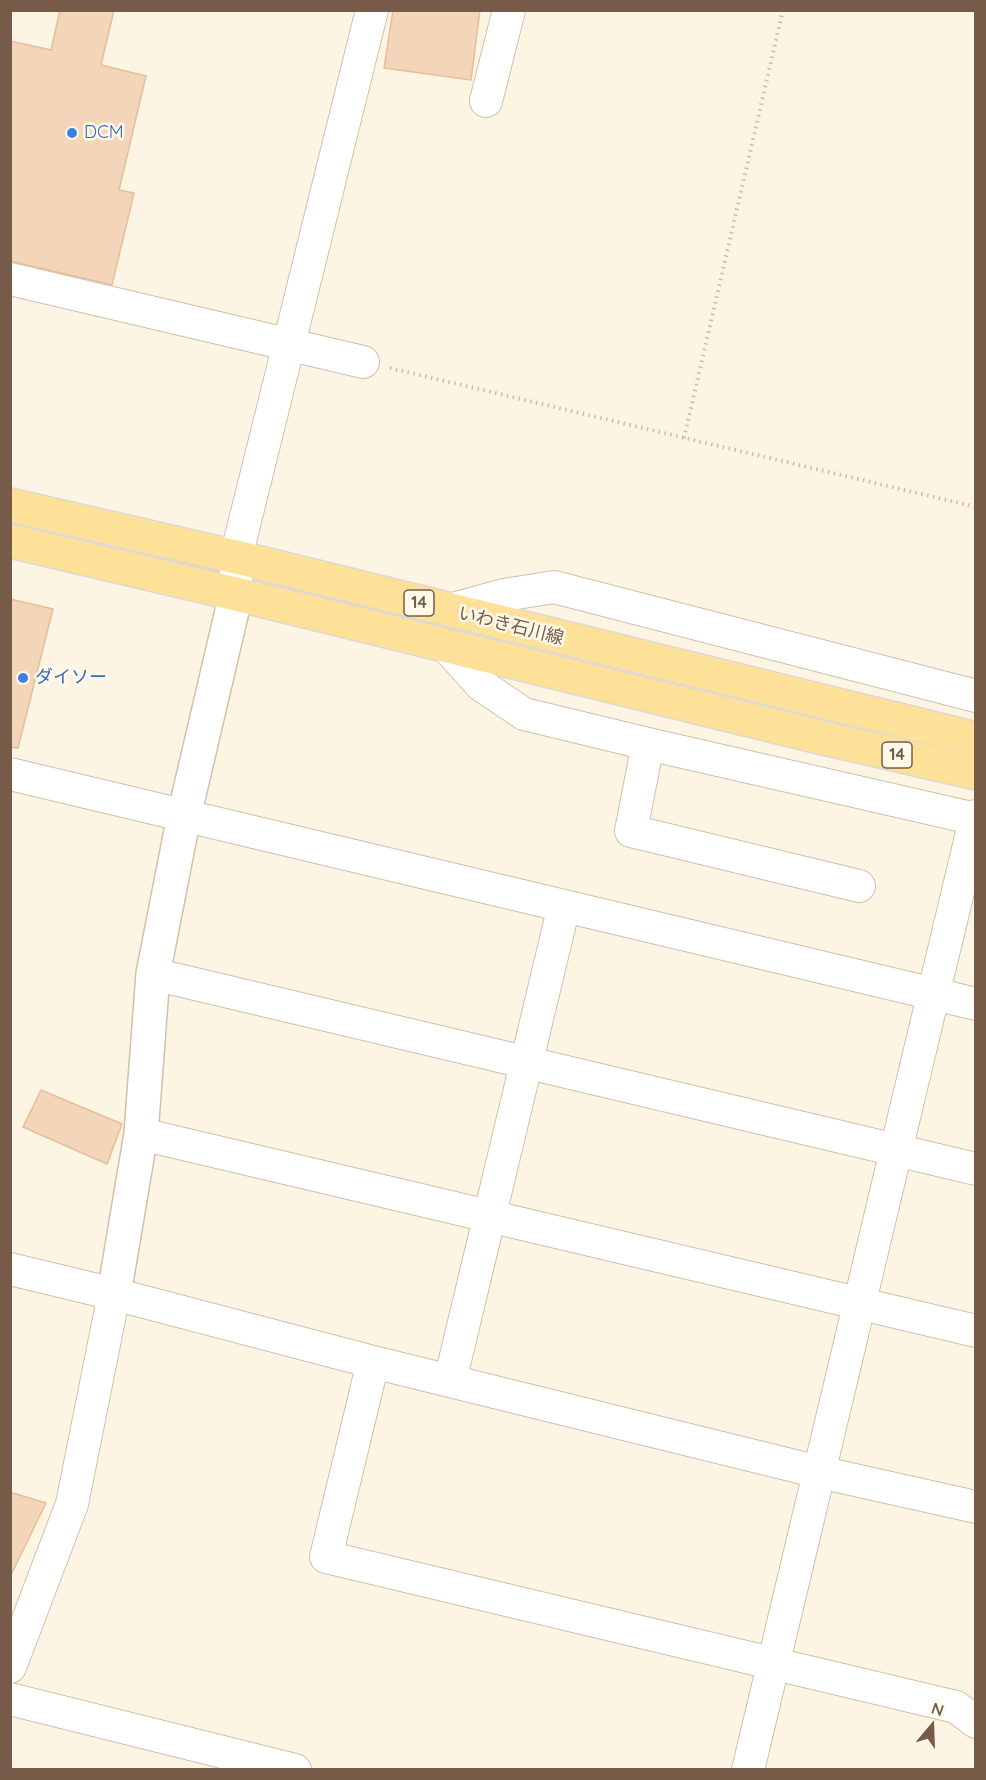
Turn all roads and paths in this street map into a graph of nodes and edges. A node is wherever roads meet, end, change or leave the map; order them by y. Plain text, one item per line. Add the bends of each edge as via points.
1 (372, 10) edge
2 (509, 10) edge
3 (783, 10) edge
4 (486, 101) dead end
5 (10, 279) edge
6 (288, 345) junction
7 (363, 362) joint
8 (684, 438) junction
9 (10, 505) edge
10 (975, 507) edge
11 (10, 541) edge
12 (236, 557) junction
13 (236, 594) junction
14 (450, 610) junction
15 (446, 645) junction
16 (975, 696) edge
17 (975, 739) edge
18 (648, 744) junction
19 (975, 773) edge
20 (10, 774) edge
21 (184, 816) junction
22 (975, 818) edge
23 (859, 886) dead end
24 (564, 906) junction
25 (153, 974) junction
26 (933, 994) junction
27 (975, 1004) edge
28 (526, 1063) junction
29 (141, 1134) junction
30 (896, 1150) junction
31 (975, 1169) edge
32 (489, 1216) junction
33 (10, 1269) edge
34 (114, 1294) junction
35 (859, 1304) junction
36 (975, 1331) edge
37 (373, 1362) junction
38 (450, 1381) junction
39 (819, 1472) junction
40 (975, 1507) edge
41 (773, 1663) junction
42 (10, 1667) edge
43 (10, 1699) edge
44 (975, 1722) edge
45 (295, 1770) edge
46 (748, 1770) edge

1 - 6 street
2 - 4 street
3 - 8 path
5 - 6 street
6 - 7 street
6 - 12 street
7 - 8 path
8 - 10 path
9 - 12 main road, いわき石川線 / 14
11 - 13 main road, いわき石川線 / 14
12 - 13 street
12 - 14 main road, いわき石川線 / 14
13 - 15 main road, いわき石川線 / 14
13 - 21 street
14 - 16 street via 554,587
14 - 17 main road, いわき石川線 / 14
15 - 18 street via 481,685 524,714
15 - 19 main road, いわき石川線 / 14
18 - 22 street
18 - 23 street via 631,831
20 - 21 street
21 - 24 street
21 - 25 street
22 - 26 street
24 - 26 street
24 - 28 street
25 - 28 street
25 - 29 street
26 - 27 street
26 - 30 street
28 - 30 street
28 - 32 street
29 - 32 street
29 - 34 street
30 - 31 street
30 - 35 street
32 - 35 street
32 - 38 street
33 - 34 street
34 - 37 street
34 - 42 street via 72,1504
35 - 36 street
35 - 39 street
37 - 38 street
37 - 41 street via 326,1557
38 - 39 street
39 - 40 street
39 - 41 street
41 - 44 street via 956,1707
41 - 46 street
43 - 45 street

